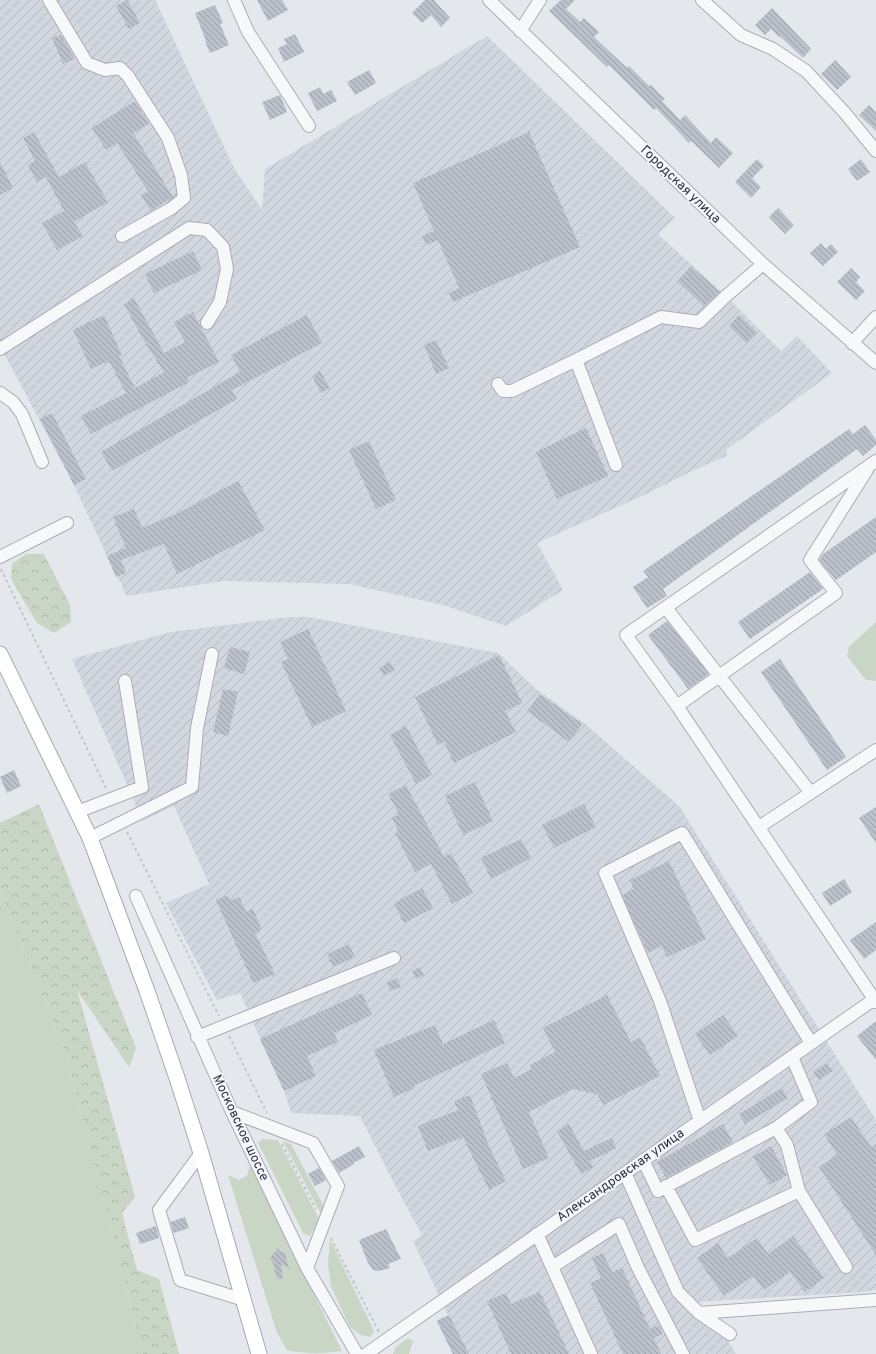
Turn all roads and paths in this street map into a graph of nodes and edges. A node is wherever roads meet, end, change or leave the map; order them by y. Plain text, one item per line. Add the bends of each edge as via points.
1 (49, 0) edge
2 (234, 0) edge
3 (489, 0) edge
4 (540, 0) edge
5 (702, 0) edge
6 (520, 31) junction
7 (309, 126) dead end
8 (876, 151) edge
9 (122, 236) dead end
10 (762, 264) junction
11 (876, 317) edge
12 (207, 323) dead end
13 (852, 342) junction
14 (0, 349) edge
15 (576, 360) junction
16 (876, 363) edge
17 (498, 384) dead end
18 (0, 393) edge
19 (42, 462) dead end
20 (873, 463) edge
21 (616, 465) dead end
22 (67, 523) dead end
23 (0, 557) edge
24 (0, 566) edge
25 (666, 608) junction
26 (0, 654) edge
27 (212, 654) dead end
28 (719, 677) junction
29 (125, 681) dead end
30 (677, 706) junction
31 (876, 750) edge
32 (810, 793) junction
33 (112, 799) junction
34 (77, 812) junction
35 (122, 822) junction
36 (759, 827) junction
37 (90, 838) junction
38 (136, 896) dead end
39 (394, 958) dead end
40 (875, 1000) edge
41 (224, 1026) junction
42 (197, 1037) junction
43 (811, 1043) junction
44 (792, 1057) junction
45 (232, 1112) junction
46 (700, 1121) junction
47 (274, 1128) junction
48 (776, 1128) junction
49 (201, 1153) junction
50 (643, 1160) junction
51 (625, 1173) junction
52 (666, 1186) junction
53 (799, 1191) junction
54 (324, 1223) junction
55 (537, 1234) junction
56 (552, 1266) junction
57 (846, 1267) dead end
58 (307, 1268) junction
59 (244, 1300) junction
60 (876, 1300) edge
61 (699, 1312) junction
62 (730, 1334) dead end
63 (384, 1342) junction
64 (259, 1354) edge
65 (357, 1354) edge
66 (366, 1354) edge
67 (591, 1354) edge
68 (682, 1354) edge

1 - 9 street via 87,62 105,70 120,68 128,76 168,138 181,175 184,198 172,208
2 - 7 street via 248,32
3 - 6 street, Городская улица
4 - 6 street
5 - 8 street via 741,35 773,49 806,72
6 - 10 street, Городская улица
10 - 13 street, Городская улица
10 - 15 street via 699,322 661,317
11 - 13 street
12 - 14 street via 220,302 227,269 223,247 207,230 189,228
13 - 16 street, Городская улица
15 - 17 street via 512,391 503,391
15 - 21 street
18 - 19 street via 13,402 22,414
20 - 25 street
20 - 28 street via 810,560 836,592
22 - 23 street
24 - 33 path
25 - 28 street
25 - 30 street via 626,636
26 - 34 main road
27 - 35 street via 197,728 192,787
28 - 30 street
28 - 32 street
29 - 33 street via 142,787
30 - 36 street
31 - 32 street
32 - 36 street
33 - 34 street
34 - 37 main road
35 - 37 street
35 - 41 path
36 - 40 street
37 - 49 main road via 147,991
38 - 42 street, Московское шоссе
39 - 41 street
40 - 43 street, Александровская улица
41 - 42 street
41 - 47 path
42 - 45 street, Московское шоссе
43 - 44 street, Александровская улица
43 - 46 street via 682,833 605,873 660,1002
44 - 46 street, Александровская улица
44 - 48 street via 811,1102
45 - 47 street
45 - 58 street, Московское шоссе
46 - 50 street, Александровская улица
47 - 54 path
47 - 54 street via 313,1143 338,1186
48 - 52 street
48 - 53 street via 787,1145
49 - 59 main road
49 - 59 street via 159,1210 180,1280
50 - 51 street, Александровская улица
50 - 52 street via 658,1191
51 - 55 street, Александровская улица
51 - 61 street via 678,1292
52 - 53 street via 695,1240
53 - 57 street
54 - 58 street
54 - 63 path
55 - 56 street
55 - 63 street, Александровская улица
56 - 67 street
56 - 68 street via 619,1224 638,1268
58 - 65 street, Московское шоссе
59 - 64 main road
60 - 61 street
61 - 62 street
63 - 66 street, Александровская улица

